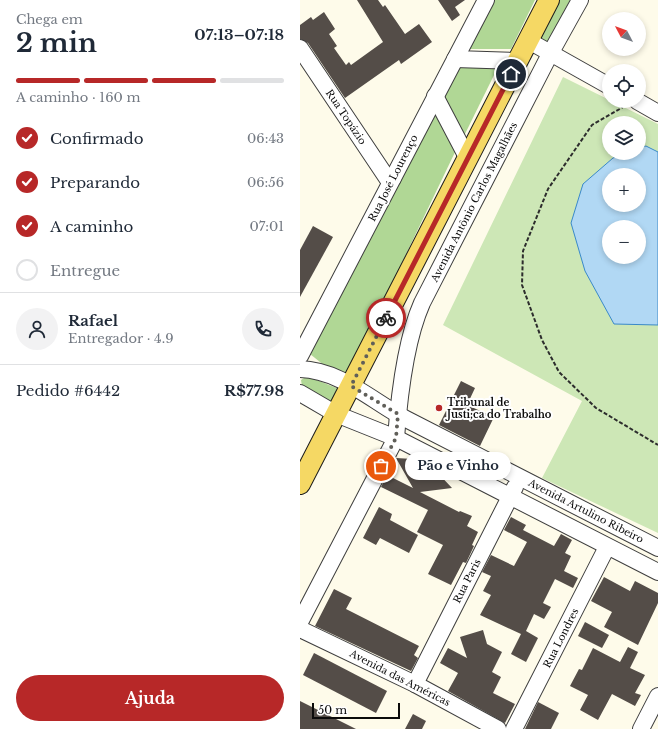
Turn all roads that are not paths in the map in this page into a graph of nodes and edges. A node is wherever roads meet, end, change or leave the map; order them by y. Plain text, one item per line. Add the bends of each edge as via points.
1 (486, 0) edge
2 (549, 0) edge
3 (580, 0) edge
4 (529, 41) junction
5 (300, 48) edge
6 (550, 54) junction
7 (455, 59) junction
8 (518, 60) junction
9 (602, 82) edge
10 (435, 96) junction
11 (645, 108) edge
12 (658, 113) edge
13 (468, 159) junction
14 (393, 178) junction
15 (300, 356) edge
16 (300, 369) edge
17 (351, 386) junction
18 (300, 393) edge
19 (336, 414) junction
20 (398, 414) junction
21 (396, 438) junction
22 (520, 478) junction
23 (300, 484) edge
24 (510, 497) junction
25 (607, 547) junction
26 (658, 548) edge
27 (658, 572) edge
28 (300, 622) edge
29 (300, 630) edge
30 (415, 684) junction
31 (658, 696) edge
32 (498, 729) edge
33 (514, 729) edge
34 (641, 729) edge

1 - 7 street, Rua José Lourenço
2 - 4 main road
3 - 6 street, Avenida Antônio Carlos Magalhães
4 - 6 street
4 - 8 main road
5 - 14 street, Rua Topázio via 389,181
6 - 9 street
6 - 20 street, Avenida Antônio Carlos Magalhães via 439,267 416,317
7 - 8 street
7 - 10 street, Rua José Lourenço
8 - 13 main road
10 - 13 street
10 - 14 street, Rua José Lourenço
11 - 12 street
13 - 17 main road
14 - 15 street, Rua José Lourenço
16 - 17 street, Avenida Artulino Ribeiro via 328,374
17 - 19 main road
17 - 20 street, Avenida Artulino Ribeiro
18 - 19 street
19 - 21 street
19 - 23 main road
20 - 21 street, Avenida Antônio Carlos Magalhães
20 - 22 street, Avenida Artulino Ribeiro
21 - 24 street
21 - 28 street
22 - 24 street, Rua Paris
22 - 26 street, Avenida Artulino Ribeiro
24 - 25 street
24 - 30 street, Rua Paris
25 - 27 street
25 - 33 street, Rua Londres
29 - 30 street, Avenida das Américas
30 - 32 street, Avenida das Américas
31 - 34 street

